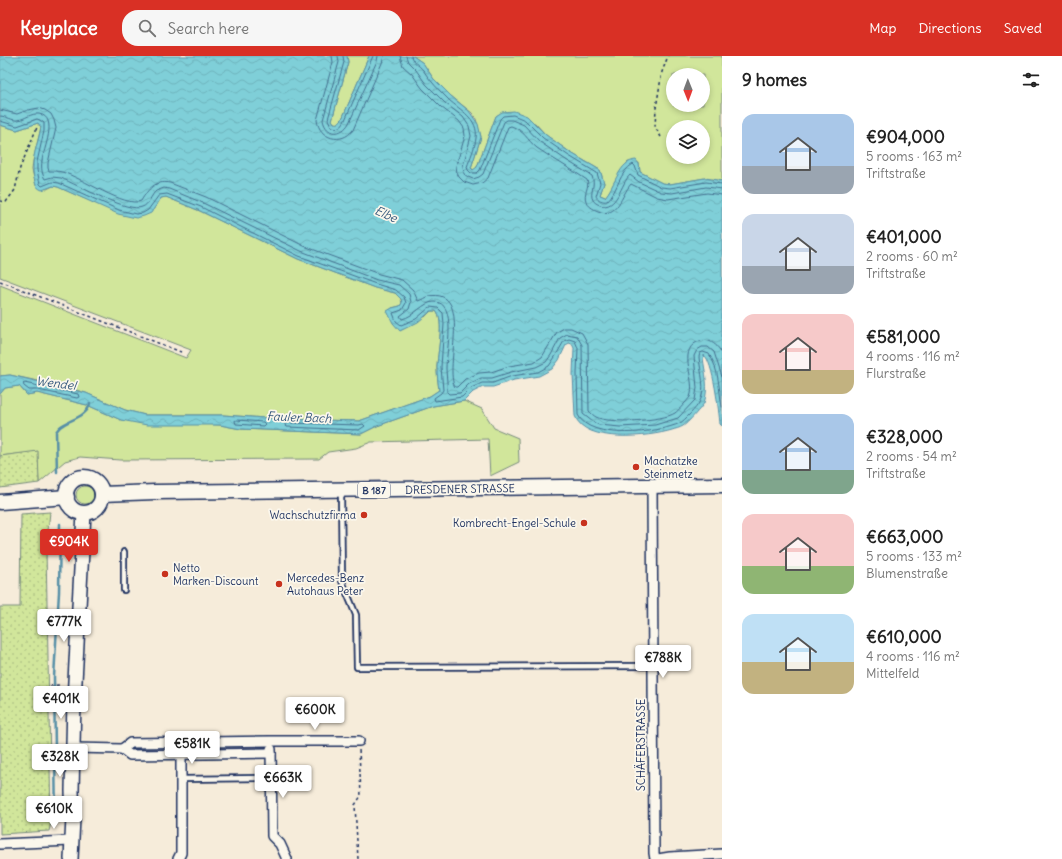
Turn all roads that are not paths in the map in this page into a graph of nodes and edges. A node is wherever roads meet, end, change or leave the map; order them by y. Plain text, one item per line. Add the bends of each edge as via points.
1 (722, 485) edge
2 (652, 486) junction
3 (341, 490) junction
4 (102, 494) junction
5 (67, 497) junction
6 (0, 502) edge
7 (84, 513) junction
8 (124, 552) dead end
9 (124, 590) dead end
10 (653, 666) junction
11 (270, 741) junction
12 (359, 741) road end
13 (181, 742) junction
14 (73, 748) junction
15 (122, 749) junction
16 (181, 754) junction
17 (271, 754) junction
18 (272, 778) junction
19 (182, 779) junction
20 (72, 841) junction
21 (0, 844) edge
22 (722, 854) edge
23 (71, 859) edge
24 (178, 859) edge
25 (287, 859) edge
26 (657, 859) edge

1 - 2 main road, DRESDENER STRASSE / B 187
2 - 3 main road, DRESDENER STRASSE / B 187
2 - 10 street, SCHÄFERSTRASSE
3 - 4 main road, DRESDENER STRASSE / B 187
3 - 10 lane via 342,581 356,615 357,667
4 - 5 main road via 96,482 83,477 74,480
4 - 7 main road via 97,507
5 - 6 main road
5 - 7 main road via 74,510
7 - 14 main road
8 - 9 lane
10 - 26 street, SCHÄFERSTRASSE via 654,853
11 - 12 street
11 - 13 street
11 - 17 street
13 - 15 street via 130,743
13 - 16 street
14 - 15 street
14 - 20 main road
15 - 16 street via 130,755
16 - 17 street
16 - 19 street
17 - 18 street
18 - 19 lane
18 - 25 street via 272,836 280,844
19 - 24 street via 182,853
20 - 21 street
20 - 23 main road
22 - 26 street

